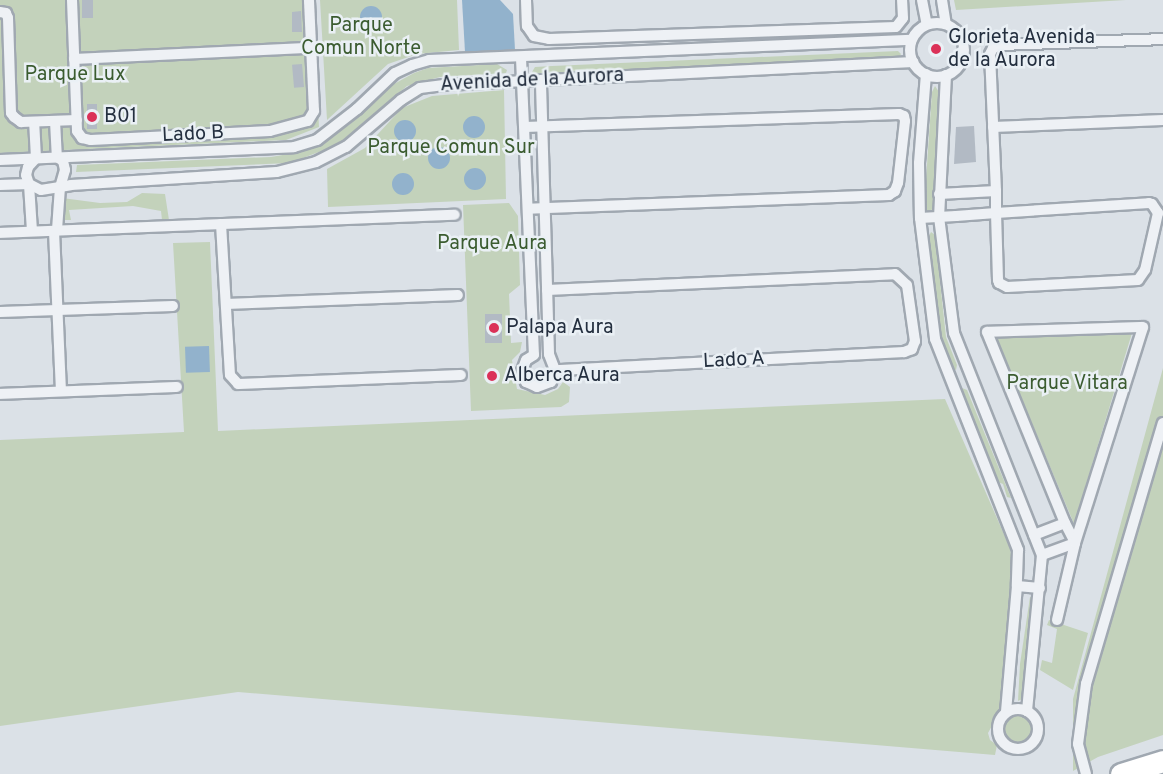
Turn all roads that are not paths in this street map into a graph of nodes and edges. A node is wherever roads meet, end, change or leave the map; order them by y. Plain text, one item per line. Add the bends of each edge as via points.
1 (72, 0) edge
2 (309, 0) edge
3 (526, 0) edge
4 (902, 0) edge
5 (922, 0) edge
6 (942, 0) edge
7 (0, 12) edge
8 (946, 24) junction
9 (927, 25) junction
10 (1163, 39) edge
11 (912, 40) junction
12 (311, 48) junction
13 (521, 58) junction
14 (74, 59) junction
15 (914, 62) junction
16 (926, 74) junction
17 (946, 75) junction
18 (523, 80) junction
19 (541, 80) junction
20 (5, 103) edge
21 (77, 120) junction
22 (1163, 120) edge
23 (55, 121) junction
24 (34, 122) junction
25 (544, 126) junction
26 (525, 127) junction
27 (993, 127) junction
28 (57, 157) junction
29 (36, 158) junction
30 (0, 160) edge
31 (29, 184) junction
32 (0, 185) edge
33 (60, 187) junction
34 (996, 191) junction
35 (939, 194) junction
36 (545, 208) junction
37 (528, 209) junction
38 (996, 213) junction
39 (455, 215) dead end
40 (939, 217) junction
41 (920, 218) junction
42 (221, 224) junction
43 (55, 230) junction
44 (32, 231) junction
45 (0, 233) edge
46 (547, 290) junction
47 (458, 295) dead end
48 (226, 304) junction
49 (173, 306) dead end
50 (58, 310) junction
51 (0, 312) edge
52 (555, 370) junction
53 (968, 370) junction
54 (461, 375) dead end
55 (949, 379) junction
56 (177, 387) dead end
57 (62, 391) junction
58 (0, 394) edge
59 (1163, 423) edge
60 (1065, 523) junction
61 (1034, 535) junction
62 (1075, 543) junction
63 (1042, 555) junction
64 (1017, 586) junction
65 (1040, 588) junction
66 (1057, 620) dead end
67 (1027, 711) junction
68 (1006, 712) junction
69 (1163, 761) edge
70 (1086, 774) edge
71 (1121, 774) edge

1 - 14 street
2 - 12 street, Lado B
3 - 4 street via 527,26 534,36 549,39 896,27 903,18
5 - 9 street
6 - 8 street
7 - 20 street via 8,18
8 - 9 street
8 - 17 street via 958,32 964,48 959,65
9 - 11 street
10 - 27 street via 993,48 989,61
11 - 13 street, Avenida de la Aurora
11 - 15 street
12 - 14 street
12 - 21 street, Lado B via 314,111 311,119 301,124 270,131 91,140 78,134
13 - 18 street
13 - 28 street, Avenida de la Aurora via 429,60 412,65 395,73 317,140 294,147
14 - 21 street
15 - 16 street
15 - 19 street, Avenida de la Aurora
16 - 17 street
16 - 41 street via 919,163
17 - 35 street
18 - 19 street, Avenida de la Aurora
18 - 26 street
18 - 33 street, Avenida de la Aurora via 420,88 346,147 316,162 276,172
19 - 25 street
20 - 24 street via 17,121
21 - 23 street
22 - 27 street
23 - 24 street
23 - 28 street
24 - 29 street
25 - 26 street
25 - 36 street
25 - 36 street via 898,114 905,121 898,183 896,191 889,195
26 - 37 street
27 - 34 street
28 - 29 street, Avenida de la Aurora
28 - 33 street via 65,166
29 - 30 street, Avenida de la Aurora
29 - 31 street via 27,171
31 - 32 street, Avenida de la Aurora
31 - 33 street, Avenida de la Aurora via 38,190
31 - 44 street
33 - 43 street
34 - 35 street
34 - 38 street
35 - 40 street
36 - 37 street
36 - 46 street
37 - 52 street via 534,355 523,363 522,374 528,384 541,387 553,380
38 - 38 street via 1149,203 1158,213 1138,280 1007,287 998,280
38 - 40 street
39 - 42 street
40 - 41 street
40 - 53 street via 954,333
41 - 55 street via 935,339
42 - 43 street
42 - 48 street
43 - 44 street
43 - 50 street
44 - 45 street
46 - 52 street via 549,354
46 - 52 street, Lado A via 895,274 907,285 915,341 912,349 904,352
47 - 48 street
48 - 54 street via 230,375 238,384
49 - 50 street
50 - 51 street
50 - 57 street
53 - 55 street
53 - 61 street
55 - 64 street via 1016,543
56 - 57 street
57 - 58 street
59 - 70 street via 1086,684 1078,744
60 - 61 street
60 - 62 street
60 - 62 street via 987,332 1143,327
61 - 63 street
62 - 63 street
62 - 66 street
63 - 65 street
64 - 65 street
64 - 68 street
65 - 67 street
67 - 68 street
67 - 68 street via 1036,719 1038,731 1033,742 1023,749 1005,745 998,734 999,722
69 - 71 highway

